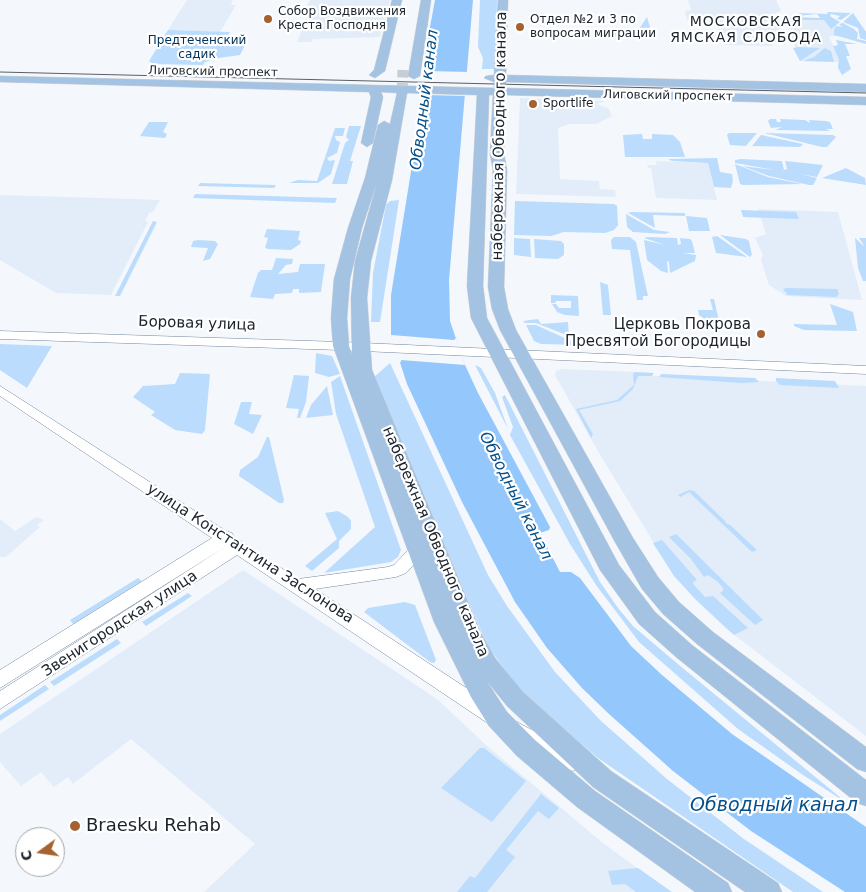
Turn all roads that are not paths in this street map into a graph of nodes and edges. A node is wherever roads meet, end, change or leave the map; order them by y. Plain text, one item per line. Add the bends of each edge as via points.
1 (397, 0) edge
2 (406, 0) edge
3 (416, 0) edge
4 (426, 0) edge
5 (503, 0) edge
6 (393, 62) tunnel mouth
7 (360, 75) dead end
8 (0, 79) edge
9 (375, 82) junction
10 (408, 82) junction
11 (481, 82) junction
12 (500, 84) junction
13 (866, 88) edge
14 (866, 101) edge
15 (355, 228) junction
16 (0, 335) edge
17 (341, 346) junction
18 (361, 347) junction
19 (497, 354) junction
20 (522, 355) junction
21 (866, 370) edge
22 (0, 390) edge
23 (233, 542) junction
24 (417, 551) junction
25 (299, 585) junction
26 (0, 680) edge
27 (0, 701) edge
28 (498, 719) junction
29 (866, 761) edge
30 (602, 779) junction
31 (866, 795) edge
32 (718, 892) edge
33 (768, 892) edge

1 - 9 main road
2 - 6 main road
3 - 10 main road, набережная Обводного канала
4 - 10 main road
5 - 12 main road, набережная Обводного канала
7 - 9 main road, Лиговский проспект
8 - 9 main road, Лиговский проспект
9 - 10 main road, Лиговский проспект
9 - 10 main road, Лиговский проспект
9 - 15 main road via 377,97 354,195
10 - 11 main road, Лиговский проспект via 469,90
10 - 15 main road, набережная Обводного канала
10 - 18 main road, набережная Обводного канала via 363,262 359,298
11 - 12 main road, Лиговский проспект
11 - 19 main road, набережная Обводного канала via 476,300 481,323
12 - 13 main road, Лиговский проспект
12 - 14 main road, Лиговский проспект
12 - 20 main road, набережная Обводного канала via 496,287 502,316
15 - 17 main road, набережная Обводного канала via 340,294
16 - 17 street, Боровая улица
17 - 18 street, Боровая улица
17 - 24 main road, набережная Обводного канала
18 - 19 street, Боровая улица
18 - 30 main road, набережная Обводного канала via 363,370 478,650 498,681 515,699
19 - 20 street
19 - 31 main road, набережная Обводного канала via 611,570 642,612 684,651
20 - 21 street
20 - 29 main road, набережная Обводного канала via 625,542 650,583 671,608 705,638
22 - 23 street, улица Константина Заслонова
23 - 25 street, улица Константина Заслонова
23 - 26 street, Звенигородская улица
23 - 27 street, Звенигородская улица
24 - 25 street via 390,573
24 - 28 main road, набережная Обводного канала via 456,646
25 - 28 street, улица Константина Заслонова
28 - 30 street, улица Константина Заслонова
28 - 32 main road, набережная Обводного канала via 526,748 586,799
30 - 33 main road, набережная Обводного канала

